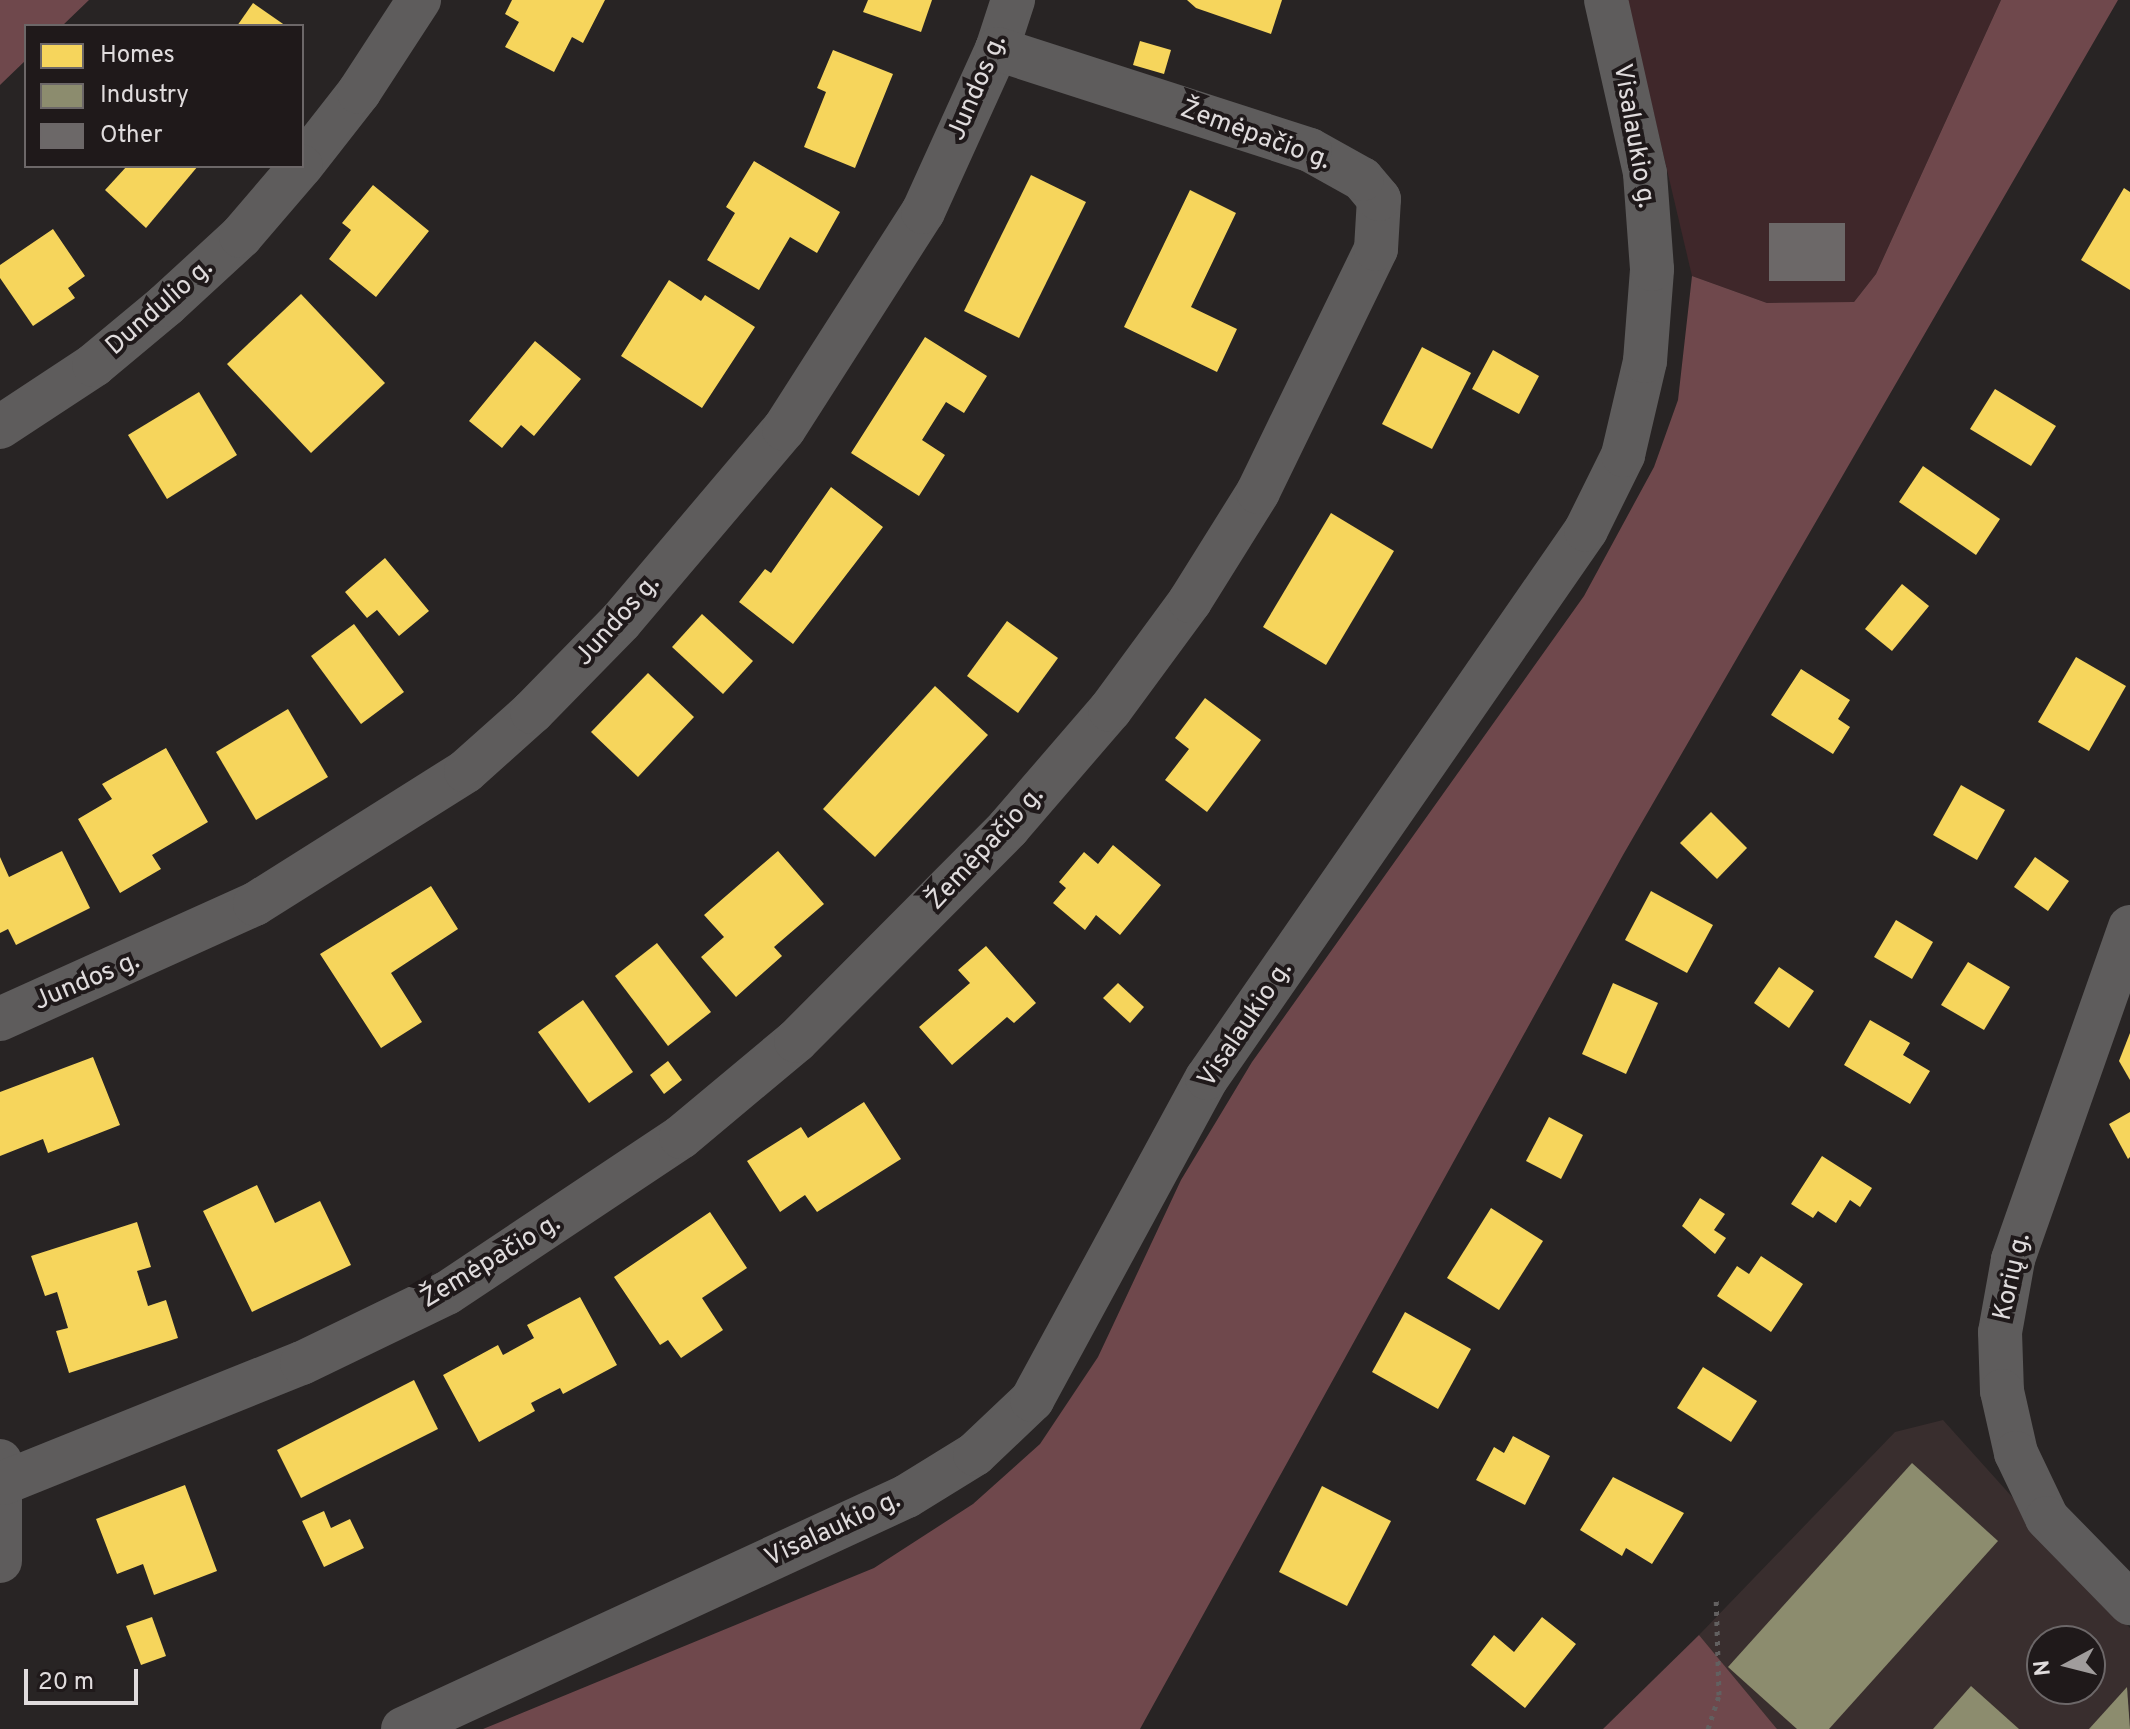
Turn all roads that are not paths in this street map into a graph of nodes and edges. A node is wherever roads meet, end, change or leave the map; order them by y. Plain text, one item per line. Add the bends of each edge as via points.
1 (419, 0) edge
2 (1013, 0) edge
3 (1606, 0) edge
4 (997, 49) junction
5 (304, 162) edge
6 (299, 168) edge
7 (0, 427) edge
8 (2130, 927) edge
9 (0, 1019) edge
10 (2, 1472) edge
11 (0, 1561) edge
12 (2130, 1603) edge
13 (403, 1729) edge

1 - 5 street, Dundulio g. via 359,92
2 - 4 street, Jundos g.
3 - 13 street, Visalaukio g. via 1645,173 1652,269 1645,361 1623,455 1586,530 1207,1078 1032,1400 975,1454 907,1496
4 - 9 street, Jundos g. via 923,212 784,429 621,621 532,712 466,771 255,904
4 - 10 street, Žemėpačio g. via 1310,150 1362,179 1379,199 1376,249 1258,492 1190,601 1110,710 1008,828 796,1041 681,1137 447,1293 302,1363
6 - 7 street, Dundulio g. via 241,236 166,305 94,365
8 - 12 street, Korių g. via 2013,1260 2000,1332 2002,1391 2023,1466 2047,1518
10 - 11 street

